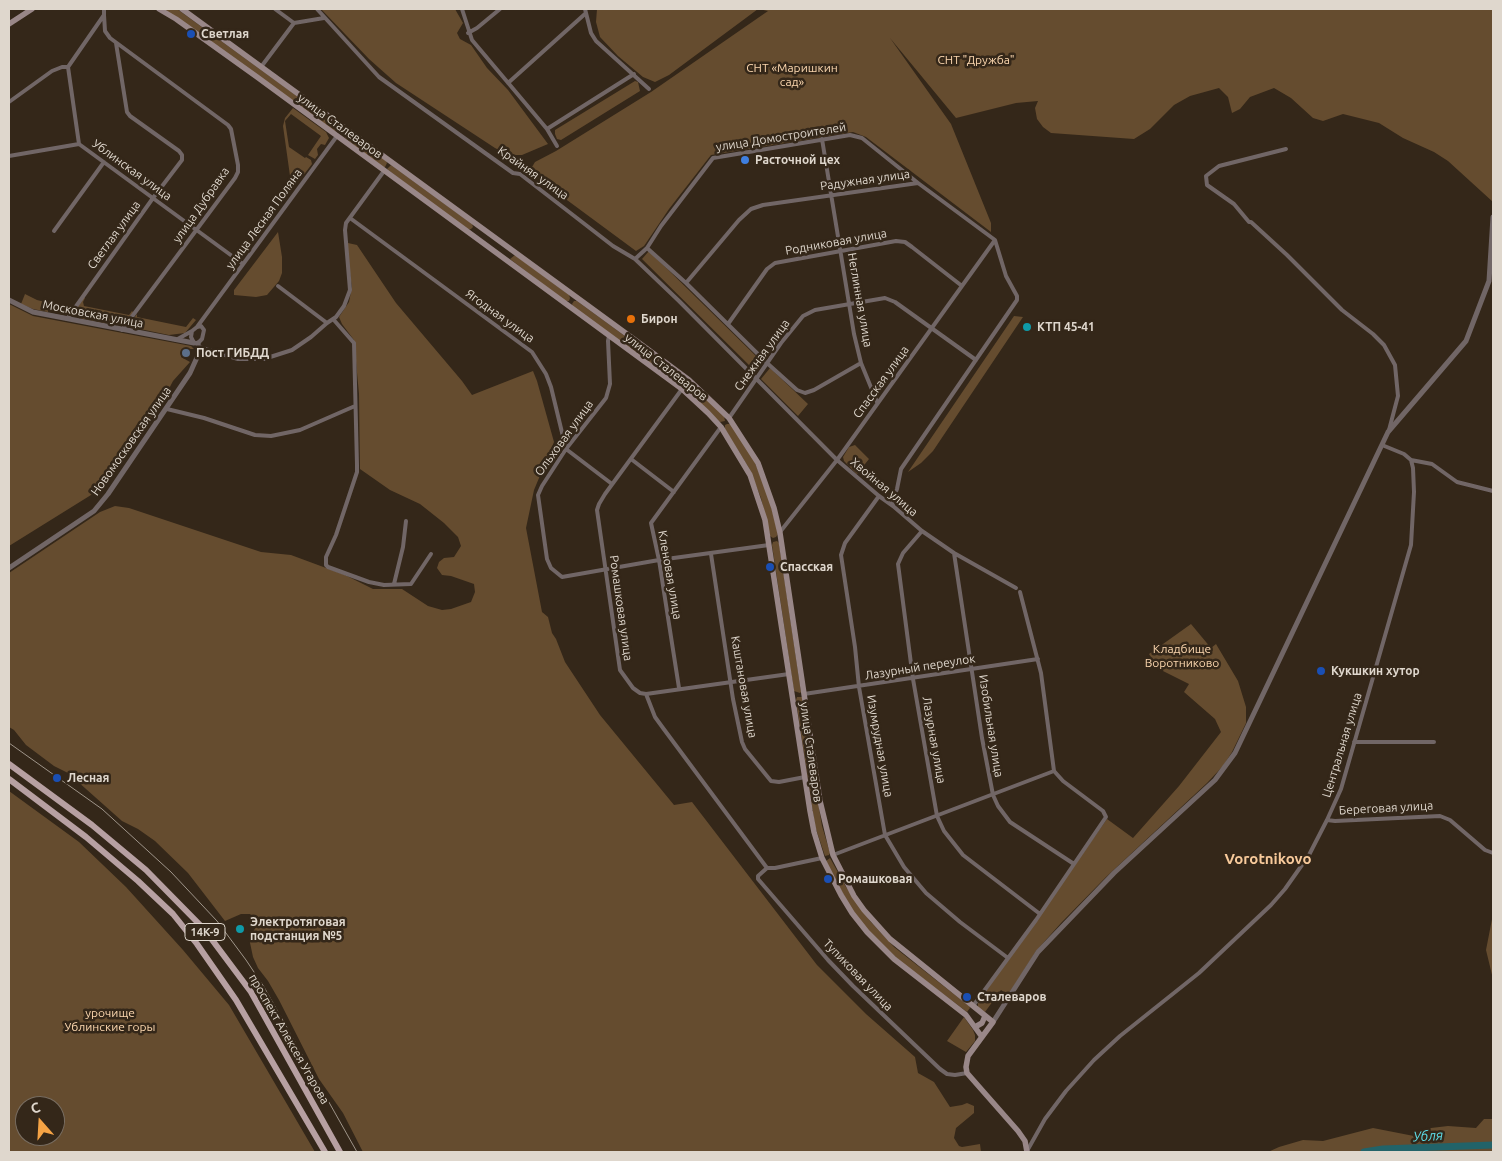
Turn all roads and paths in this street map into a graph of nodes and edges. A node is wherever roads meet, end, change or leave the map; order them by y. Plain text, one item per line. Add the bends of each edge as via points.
1 (32, 9) edge
2 (104, 9) edge
3 (160, 9) edge
4 (182, 9) edge
5 (274, 9) edge
6 (316, 9) edge
7 (462, 9) edge
8 (500, 9) edge
9 (586, 11) edge
10 (104, 15) junction
11 (324, 18) junction
12 (294, 23) junction
13 (9, 24) edge
14 (468, 33) junction
15 (116, 43) junction
16 (261, 67) junction
17 (68, 68) junction
18 (634, 74) junction
19 (508, 83) junction
20 (649, 89) dead end
21 (9, 102) edge
22 (344, 127) junction
23 (547, 129) junction
24 (337, 136) junction
25 (822, 139) junction
26 (80, 144) junction
27 (557, 146) dead end
28 (1286, 148) dead end
29 (9, 156) edge
30 (104, 162) junction
31 (391, 162) junction
32 (384, 171) junction
33 (918, 183) junction
34 (832, 195) junction
35 (153, 198) junction
36 (1493, 217) edge
37 (350, 218) junction
38 (197, 230) junction
39 (54, 231) dead end
40 (995, 240) junction
41 (647, 248) junction
42 (514, 252) junction
43 (841, 252) junction
44 (635, 259) junction
45 (507, 261) junction
46 (244, 264) junction
47 (686, 283) junction
48 (278, 286) dead end
49 (962, 286) junction
50 (574, 296) junction
51 (9, 300) edge
52 (849, 305) junction
53 (568, 306) junction
54 (206, 314) junction
55 (67, 319) junction
56 (333, 319) junction
57 (327, 323) junction
58 (728, 324) junction
59 (197, 326) junction
60 (204, 328) junction
61 (933, 328) junction
62 (122, 330) junction
63 (192, 331) junction
64 (609, 336) junction
65 (175, 340) junction
66 (197, 345) junction
67 (976, 360) junction
68 (767, 363) junction
69 (861, 363) junction
70 (757, 379) junction
71 (682, 389) junction
72 (877, 402) junction
73 (355, 406) junction
74 (167, 408) junction
75 (729, 418) junction
76 (721, 427) junction
77 (1388, 432) junction
78 (1382, 445) junction
79 (566, 449) junction
80 (631, 459) junction
81 (837, 460) junction
82 (1411, 460) junction
83 (612, 484) junction
84 (1493, 491) edge
85 (674, 492) junction
86 (878, 496) junction
87 (893, 506) junction
88 (406, 521) dead end
89 (922, 531) junction
90 (780, 536) junction
91 (769, 543) junction
92 (954, 553) junction
93 (431, 554) dead end
94 (711, 554) junction
95 (659, 560) junction
96 (9, 568) edge
97 (606, 569) junction
98 (394, 584) junction
99 (1016, 588) dead end
100 (1020, 592) dead end
101 (1038, 659) junction
102 (971, 669) junction
103 (789, 674) junction
104 (913, 679) junction
105 (732, 682) junction
106 (859, 687) junction
107 (679, 688) junction
108 (646, 694) junction
109 (804, 694) junction
110 (793, 696) junction
111 (1354, 742) junction
112 (1434, 742) dead end
113 (9, 764) edge
114 (1054, 771) junction
115 (805, 777) junction
116 (9, 779) edge
117 (993, 795) junction
118 (937, 816) junction
119 (1327, 820) junction
120 (885, 836) junction
121 (1493, 853) edge
122 (833, 855) junction
123 (822, 858) junction
124 (1074, 864) junction
125 (767, 868) junction
126 (1040, 914) junction
127 (1008, 958) junction
128 (974, 1006) junction
129 (966, 1015) junction
130 (985, 1016) junction
131 (992, 1022) junction
132 (975, 1027) junction
133 (982, 1037) junction
134 (967, 1073) junction
135 (325, 1152) edge
136 (340, 1152) edge
137 (1027, 1152) edge

1 - 13 main road
2 - 10 street
3 - 24 main road, улица Сталеваров
4 - 16 main road, улица Сталеваров
5 - 12 street
6 - 11 street, Крайняя улица
7 - 14 street
8 - 14 street
9 - 18 street via 596,41
9 - 19 street
10 - 15 street, улица Дубравка via 106,35
10 - 17 street
11 - 12 street
11 - 44 street, Крайняя улица via 379,77 513,173 520,174 613,246
12 - 16 street
14 - 19 street
15 - 35 street, Светлая улица via 127,112 182,155 182,160
15 - 38 street, улица Дубравка via 231,129 238,172
16 - 22 main road, улица Сталеваров
17 - 21 street via 52,71
17 - 26 street, Ублинская улица
18 - 20 street
18 - 23 street
19 - 23 street
22 - 24 main road
22 - 31 main road, улица Сталеваров
23 - 27 street
24 - 32 main road, улица Сталеваров
24 - 46 street, улица Лесная Поляна
25 - 33 street, улица Домостроителей via 850,135 862,138
25 - 34 street, Неглинная улица
25 - 41 street, улица Домостроителей via 713,158
26 - 29 street
26 - 30 street, Ублинская улица
28 - 77 street via 1219,166 1206,176 1206,185 1234,204 1342,310 1384,345 1395,365 1398,396
30 - 35 street, Ублинская улица
30 - 39 street
31 - 32 main road
31 - 42 main road, улица Сталеваров
32 - 37 street, Московская улица
32 - 45 main road, улица Сталеваров
33 - 34 street, Радужная улица
33 - 40 street, Радужная улица
34 - 43 street, Неглинная улица
34 - 47 street, Радужная улица via 751,209 738,220
35 - 38 street, Ублинская улица
35 - 55 street, Светлая улица
36 - 77 street via 1489,281 1466,341
37 - 56 street, Московская улица via 345,230 350,290 344,306
37 - 79 street, Ягодная улица via 532,352 551,387
38 - 46 street, Ублинская улица
38 - 62 street, улица Дубравка
40 - 49 street, Спасская улица
40 - 67 street via 1017,300
41 - 44 street, улица Домостроителей
41 - 47 street
42 - 45 main road
42 - 50 main road, улица Сталеваров
43 - 49 street, Родниковая улица via 905,242
43 - 52 street, Неглинная улица
43 - 58 street, Родниковая улица via 775,263 767,269
44 - 70 street, Крайняя улица
45 - 53 main road, улица Сталеваров
46 - 54 street, улица Лесная Поляна
47 - 58 street
48 - 57 street
49 - 61 street, Спасская улица
50 - 53 main road
50 - 75 main road, улица Сталеваров via 689,380
51 - 55 street, Московская улица via 32,312
52 - 61 street, Снежная улица via 885,298
52 - 68 street, Снежная улица via 803,316
52 - 69 street, Неглинная улица
53 - 64 main road, улица Сталеваров
54 - 59 street, улица Лесная Поляна
54 - 60 street, улица Лесная Поляна
55 - 62 street, Московская улица
56 - 57 street, Московская улица
56 - 73 street via 354,343
57 - 66 street, Московская улица via 292,350 264,359 238,358
58 - 68 street
59 - 60 street
59 - 63 street, улица Лесная Поляна
60 - 66 street, улица Лесная Поляна
61 - 67 street, Снежная улица
61 - 72 street, Спасская улица
62 - 65 street, Московская улица
63 - 65 street
63 - 66 street via 191,337
64 - 71 main road, улица Сталеваров
64 - 79 street, Ольховая улица via 609,390 606,398
65 - 66 street, Московская улица
66 - 74 street, Новомосковская улица via 199,353 190,373
67 - 87 street via 901,470
68 - 69 street via 797,390 805,393
68 - 70 street, Снежная улица
69 - 72 street, Неглинная улица
70 - 75 street, Снежная улица
70 - 81 street, Хвойная улица
71 - 76 main road, улица Сталеваров
71 - 80 street, Ромашковая улица
72 - 81 street, Спасская улица
73 - 74 street via 300,430 270,436 255,435
73 - 98 street via 357,472 326,557 326,565 369,582
74 - 96 street, Новомосковская улица via 94,511
75 - 76 main road
75 - 90 main road, улица Сталеваров via 758,462
76 - 85 street, Кленовая улица
76 - 91 main road, улица Сталеваров via 750,474
77 - 78 street
78 - 82 street
78 - 131 street via 1235,752 1215,780 1114,873 1038,952
79 - 83 street
79 - 97 street, Ольховая улица via 538,495 547,559 551,568 562,577
80 - 83 street, Ромашковая улица
80 - 85 street
81 - 86 street, Хвойная улица
81 - 90 street, Спасская улица
82 - 84 street via 1432,464 1457,482
82 - 111 street, Центральная улица via 1414,492 1411,545
83 - 97 street, Ромашковая улица via 597,510
85 - 95 street, Кленовая улица via 652,523
86 - 87 street, Хвойная улица
86 - 106 street, Изумрудная улица via 845,543 841,555
87 - 89 street, Хвойная улица
88 - 98 street
89 - 92 street, Хвойная улица
89 - 104 street, Лазурная улица via 902,553 898,564
90 - 91 main road
90 - 109 main road, улица Сталеваров
91 - 94 street
91 - 103 main road, улица Сталеваров
92 - 99 street, Хвойная улица
92 - 102 street, Изобильная улица
93 - 98 street via 412,584
94 - 95 street
94 - 105 street, Каштановая улица
95 - 97 street
95 - 107 street, Кленовая улица
97 - 108 street, Ромашковая улица via 620,670 633,688
100 - 101 street
101 - 102 street, Лазурный переулок
101 - 114 street
102 - 104 street, Лазурный переулок
102 - 117 street, Изобильная улица
103 - 105 street
103 - 110 main road, улица Сталеваров
104 - 106 street, Лазурный переулок
104 - 118 street, Лазурная улица
105 - 107 street
105 - 115 street, Каштановая улица via 745,749 771,780 780,782
106 - 109 street, Лазурный переулок
106 - 120 street, Изумрудная улица
107 - 108 street
108 - 125 street via 655,717
109 - 110 main road
109 - 122 main road, улица Сталеваров via 820,801
110 - 115 main road, улица Сталеваров
111 - 112 street
111 - 119 street, Центральная улица via 1341,789
113 - 136 main road, проспект Алексея Угарова / 14К-9 via 92,825 146,870 204,930 251,992
114 - 117 street
114 - 124 street via 1063,782 1104,811 1106,817
115 - 123 main road, улица Сталеваров
116 - 135 main road, проспект Алексея Угарова via 86,836 173,914 236,1000
117 - 118 street
117 - 124 street, Изобильная улица via 1010,822
118 - 120 street
118 - 126 street, Лазурная улица via 963,855
119 - 121 street, Береговая улица via 1440,816
119 - 137 street, Центральная улица via 1309,855 1271,905 1199,974 1094,1060 1044,1118
120 - 122 street
120 - 127 street, Изумрудная улица via 904,867 926,893
122 - 123 main road
122 - 128 main road, улица Сталеваров via 854,896 876,925 902,951
123 - 125 street
123 - 129 main road, улица Сталеваров via 852,914 867,932 894,959
124 - 126 street
125 - 134 street, Тупиковая улица via 758,879 853,986 940,1069 947,1074
126 - 127 street
127 - 128 street
128 - 129 main road
128 - 130 main road, улица Сталеваров
129 - 132 main road, улица Сталеваров
130 - 131 main road, улица Сталеваров
130 - 132 main road via 982,1024
131 - 133 main road
132 - 133 main road, улица Сталеваров
133 - 134 main road via 968,1056
134 - 137 main road via 1018,1131

